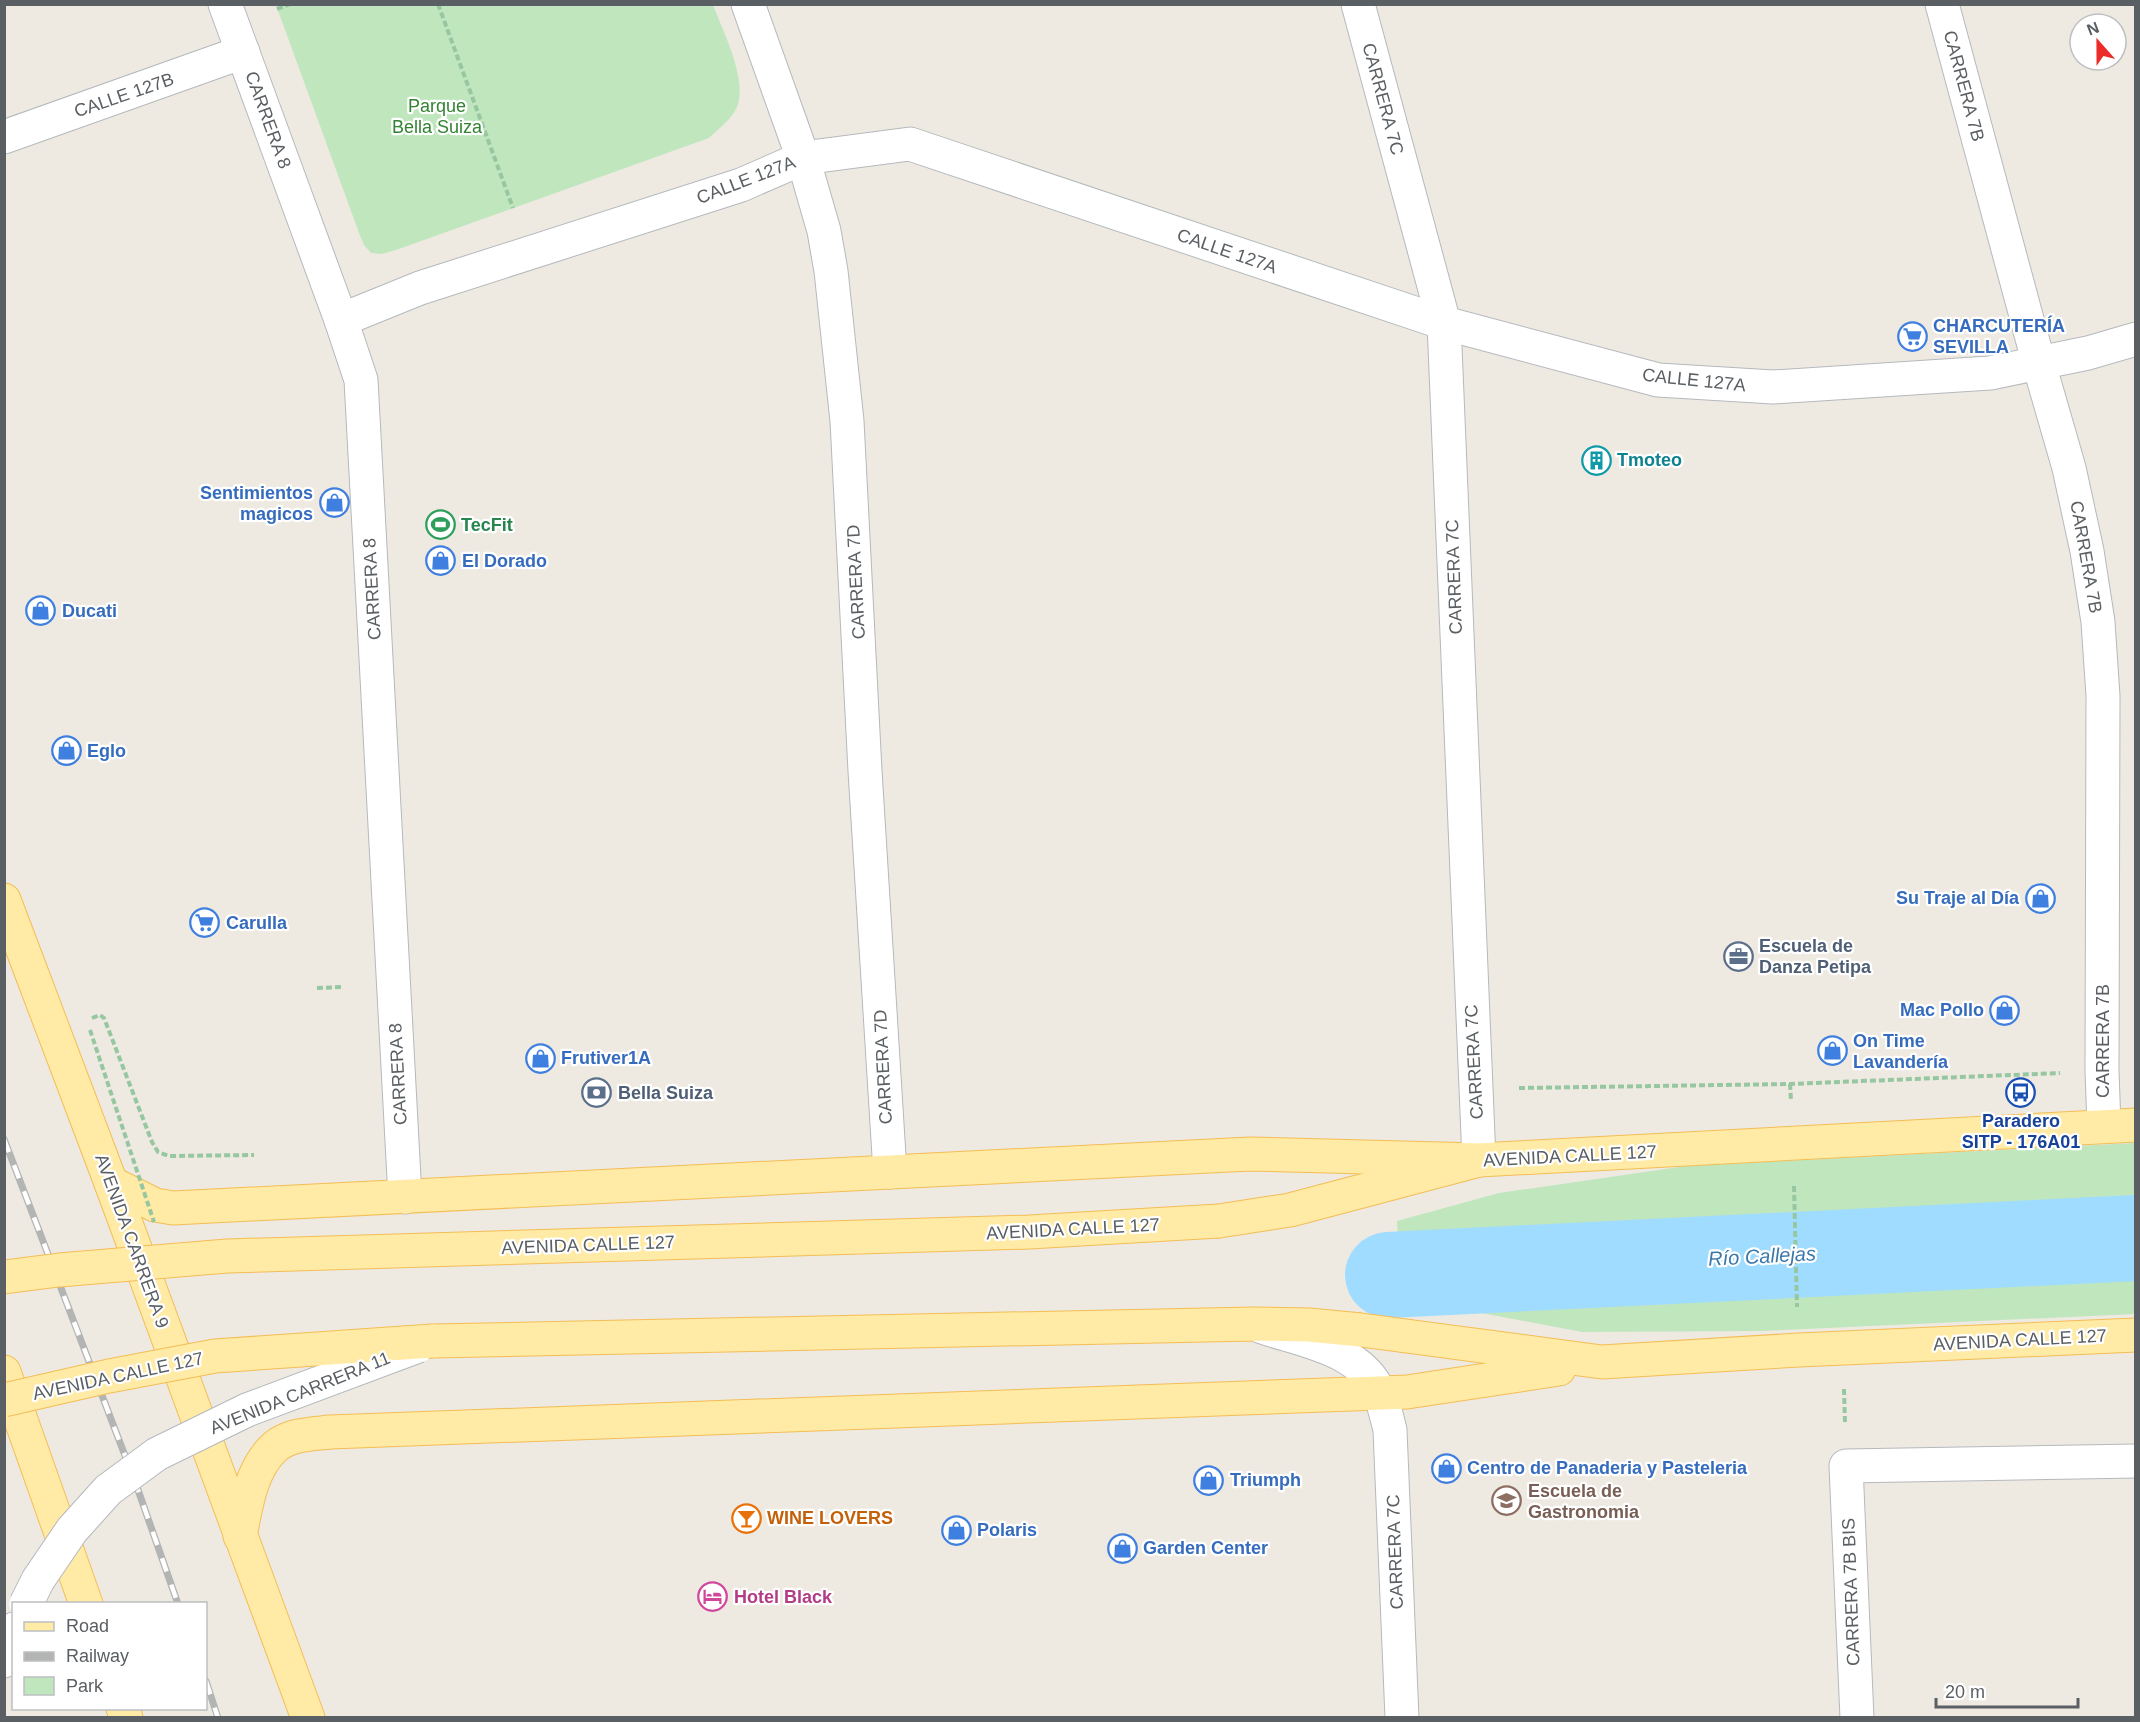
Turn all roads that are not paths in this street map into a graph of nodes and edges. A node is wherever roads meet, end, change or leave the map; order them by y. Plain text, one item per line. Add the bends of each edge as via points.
1 (225, 4) edge
2 (748, 4) edge
3 (1358, 4) edge
4 (1942, 4) edge
5 (243, 52) junction
6 (4, 136) edge
7 (803, 158) junction
8 (341, 320) junction
9 (1444, 323) junction
10 (2136, 339) edge
11 (2039, 364) junction
12 (4, 900) edge
13 (2120, 1125) edge
14 (1479, 1160) junction
15 (890, 1172) junction
16 (111, 1183) junction
17 (405, 1197) junction
18 (4, 1278) edge
19 (1253, 1324) junction
20 (2136, 1335) edge
21 (432, 1341) junction
22 (1602, 1362) junction
23 (4, 1372) edge
24 (1379, 1392) junction
25 (4, 1400) edge
26 (2136, 1461) edge
27 (240, 1536) junction
28 (27, 1602) edge
29 (85, 1602) edge
30 (12, 1635) edge
31 (4, 1661) edge
32 (308, 1718) edge
33 (1402, 1718) edge
34 (1857, 1718) edge

1 - 5 street, CARRERA 8
2 - 7 street, CARRERA 7D
3 - 9 street, CARRERA 7C
4 - 11 street, CARRERA 7B
5 - 6 street, CALLE 127B
5 - 8 street, CARRERA 8
7 - 8 street, CALLE 127A via 741,185 420,288
7 - 9 street, CALLE 127A via 910,144
7 - 15 street, CARRERA 7D via 825,231 847,421
8 - 17 street, CARRERA 8 via 361,380
9 - 11 street, CALLE 127A via 1658,380 1773,387 1990,374
9 - 14 street, CARRERA 7C
10 - 11 street, CALLE 127A
11 - 13 street, CARRERA 7B via 2069,468 2098,622 2103,696 2102,1071
12 - 16 main road, AVENIDA CARRERA 9
13 - 14 main road, AVENIDA CALLE 127
14 - 15 main road via 1250,1154
14 - 18 main road, AVENIDA CALLE 127, bridge via 1290,1210 1219,1221 1029,1232 227,1256
15 - 17 main road
16 - 17 main road via 155,1205 172,1208
16 - 27 main road, AVENIDA CARRERA 9
19 - 21 main road, AVENIDA CALLE 127
19 - 22 main road, AVENIDA CALLE 127 via 1360,1330
19 - 24 street, CARRERA 7C via 1344,1355 1358,1364
20 - 22 main road, AVENIDA CALLE 127
21 - 25 main road, AVENIDA CALLE 127, bridge via 215,1356
21 - 28 street, AVENIDA CARRERA 11, bridge via 247,1410 158,1454 108,1490 72,1530
22 - 24 main road via 1407,1392
23 - 29 main road
24 - 27 main road via 303,1435 277,1446 264,1460 248,1499
24 - 33 street, CARRERA 7C via 1390,1430
26 - 34 street, CARRERA 7B BIS via 1846,1466
27 - 32 main road, AVENIDA CARRERA 9
30 - 31 street

